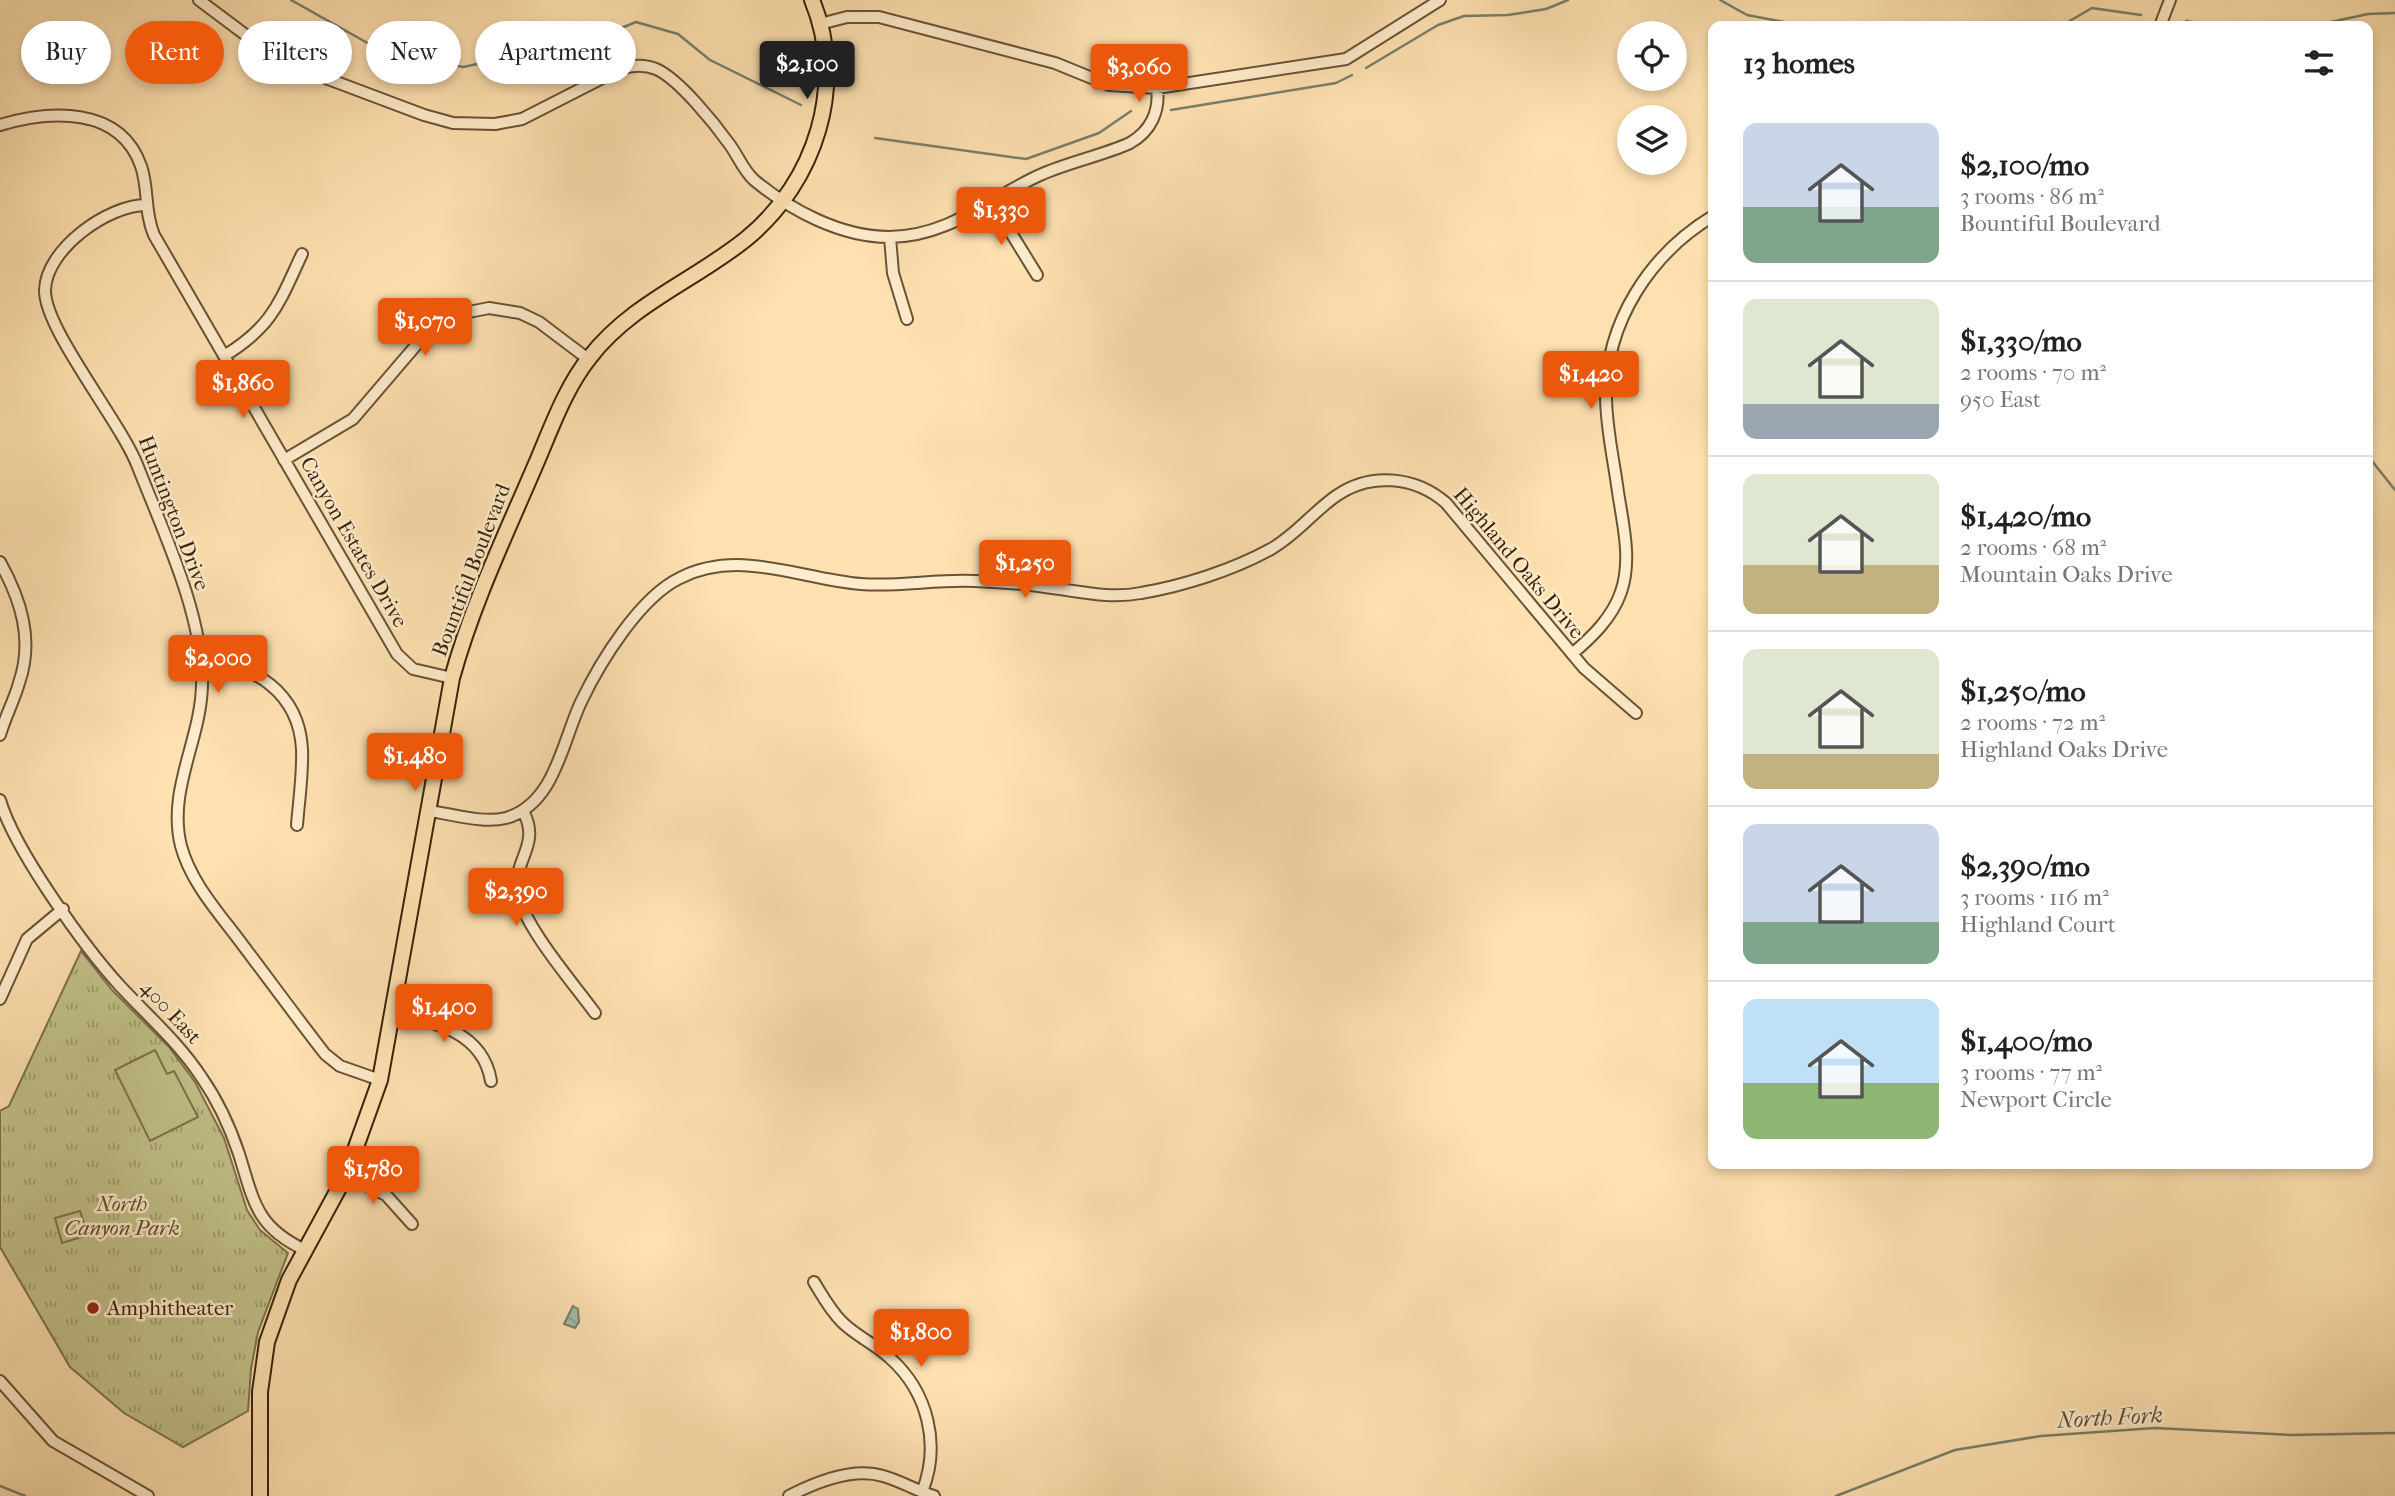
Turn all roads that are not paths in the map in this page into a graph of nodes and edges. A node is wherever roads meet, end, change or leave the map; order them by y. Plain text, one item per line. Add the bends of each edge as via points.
1 (200, 0) edge
2 (812, 0) edge
3 (1440, 0) edge
4 (2170, 0) edge
5 (2162, 21) edge
6 (820, 24) junction
7 (1157, 88) junction
8 (0, 125) edge
9 (783, 199) junction
10 (992, 202) junction
11 (146, 205) junction
12 (1708, 219) edge
13 (890, 237) junction
14 (302, 254) dead end
15 (1037, 275) dead end
16 (907, 319) dead end
17 (224, 356) junction
18 (588, 359) junction
19 (284, 460) junction
20 (0, 562) edge
21 (1572, 654) junction
22 (202, 664) junction
23 (452, 678) junction
24 (1636, 713) dead end
25 (0, 735) edge
26 (0, 800) edge
27 (429, 811) junction
28 (523, 811) junction
29 (297, 825) dead end
30 (63, 909) junction
31 (1, 993) edge
32 (595, 1013) dead end
33 (394, 1016) junction
34 (380, 1080) junction
35 (492, 1081) dead end
36 (346, 1175) junction
37 (412, 1224) dead end
38 (306, 1250) junction
39 (814, 1282) dead end
40 (0, 1381) edge
41 (922, 1492) junction
42 (148, 1496) edge
43 (260, 1496) edge
44 (789, 1496) edge
45 (934, 1496) edge

1 - 9 street via 291,65 453,123 522,119 620,69 638,65 655,69 672,79 724,136 750,175
2 - 6 main road, Bountiful Boulevard
3 - 7 street via 1346,59
4 - 5 street
6 - 7 street via 847,17 879,17 1055,63 1109,85
6 - 9 main road, Bountiful Boulevard via 827,68 824,111 808,158
7 - 10 street via 1157,110 1137,139 1051,170
8 - 11 street, Canyon Estates Drive via 53,115 87,117 106,124 137,156
9 - 13 street via 839,229
9 - 18 main road, Bountiful Boulevard via 747,238 648,302
10 - 13 street via 947,226
10 - 15 street
11 - 17 street, Canyon Estates Drive via 154,235
11 - 22 street, Huntington Drive via 125,208 68,242 48,272 46,299 55,325 133,454 190,607
12 - 21 street via 1658,262 1635,294 1618,330 1609,365 1607,409 1626,569 1611,612
13 - 16 street via 893,273
14 - 17 street via 268,322
17 - 19 street, Canyon Estates Drive
18 - 19 street via 520,313 489,309 459,314 424,336 353,419
18 - 23 main road, Bountiful Boulevard via 561,407 480,594
19 - 23 street, Canyon Estates Drive via 401,659 420,672
20 - 25 street via 21,608 26,641 22,674
21 - 24 street, Highland Oaks Drive via 1608,692
21 - 28 street, Highland Oaks Drive via 1446,503 1425,489 1395,480 1367,482 1343,492 1300,530 1260,555 1127,595 972,581 860,584 751,565 722,565 677,579 639,610 581,703 543,792
22 - 29 street via 236,666 257,674 275,687 288,705 302,751
22 - 34 street, Huntington Drive via 199,722 177,805 179,835 190,869 325,1054 348,1070
23 - 27 main road, Bountiful Boulevard
26 - 30 street, 400 East via 12,830
27 - 28 street via 496,820
27 - 33 main road, Bountiful Boulevard
28 - 32 street via 531,834 517,879 519,898
30 - 31 street via 27,939
30 - 38 street, 400 East via 109,973 203,1079 231,1131 262,1219 280,1236
33 - 34 main road, Bountiful Boulevard
33 - 35 street via 458,1033 486,1059
34 - 36 main road, Bountiful Boulevard
36 - 37 street via 386,1195
36 - 38 main road, Bountiful Boulevard
38 - 43 main road, Bountiful Boulevard via 282,1296 264,1359
39 - 41 street via 839,1318 890,1358 917,1392 931,1438
40 - 42 street via 53,1441
41 - 44 street via 886,1477 859,1474
41 - 45 street

